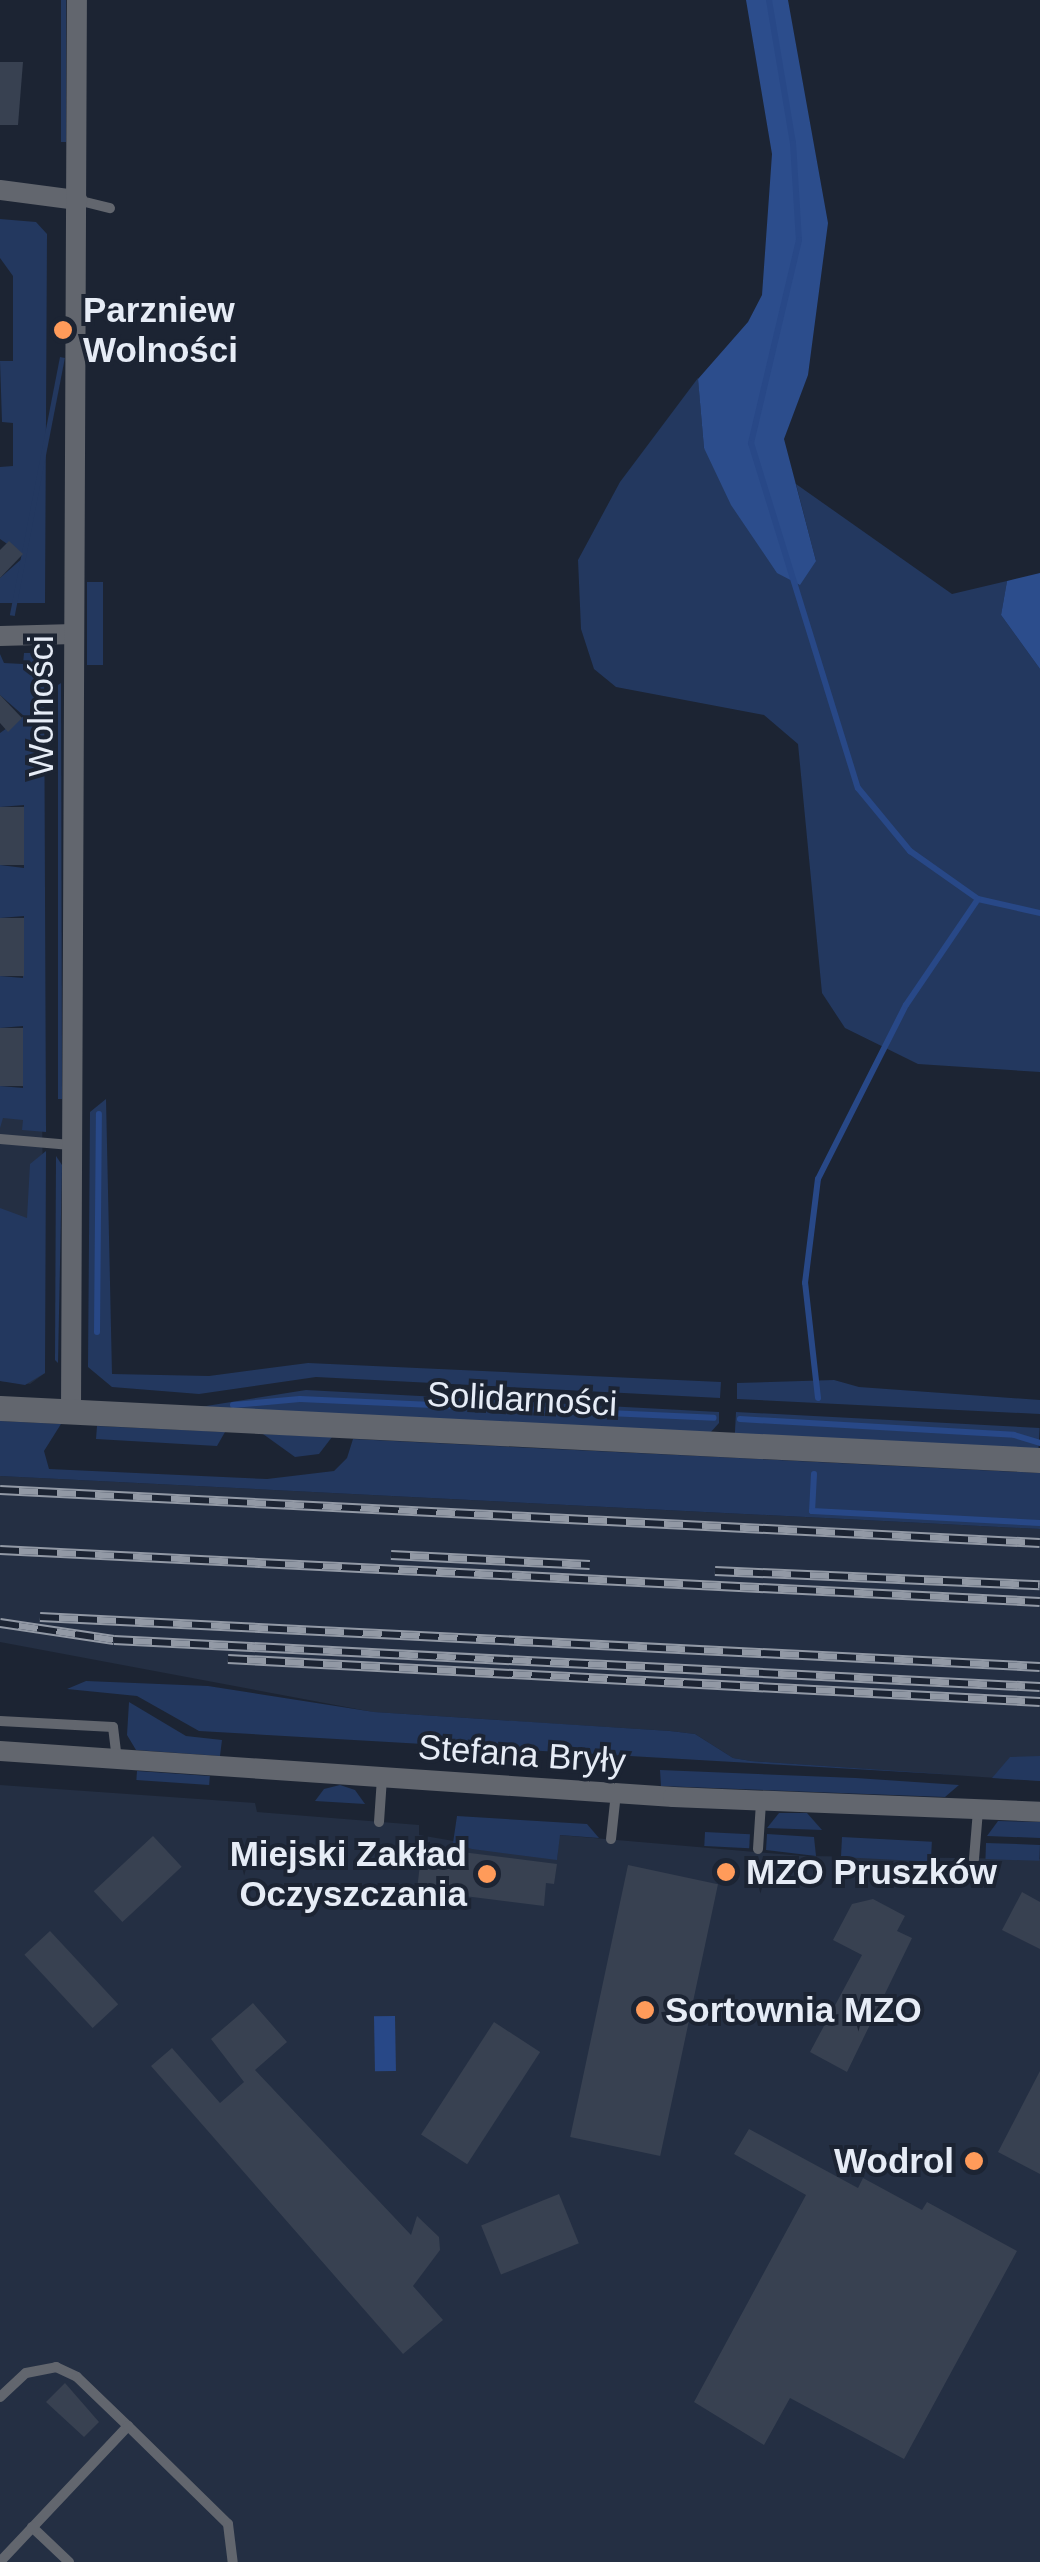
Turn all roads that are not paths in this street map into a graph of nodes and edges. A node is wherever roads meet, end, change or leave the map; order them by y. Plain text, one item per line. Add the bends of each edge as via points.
1 (76, 0) edge
2 (0, 190) edge
3 (77, 200) junction
4 (110, 208) dead end
5 (74, 634) junction
6 (0, 636) edge
7 (0, 1139) edge
8 (72, 1145) junction
9 (0, 1408) edge
10 (71, 1412) junction
11 (1040, 1460) edge
12 (0, 1721) edge
13 (0, 1751) edge
14 (117, 1760) junction
15 (382, 1778) junction
16 (616, 1793) junction
17 (762, 1800) junction
18 (978, 1809) junction
19 (1040, 1812) edge
20 (379, 1822) dead end
21 (611, 1838) dead end
22 (758, 1850) dead end
23 (974, 1859) dead end
24 (0, 2397) edge
25 (128, 2426) junction
26 (32, 2527) junction
27 (0, 2562) edge
28 (69, 2562) edge
29 (232, 2562) edge

1 - 3 street, Wolności
2 - 3 street
3 - 4 lane
3 - 5 street, Wolności
5 - 6 street
5 - 8 street, Wolności
7 - 8 lane
8 - 10 street, Wolności
9 - 10 street, Solidarności
10 - 11 street, Solidarności
12 - 14 lane via 113,1727
13 - 14 street, Stefana Bryły
14 - 15 street, Stefana Bryły
15 - 16 street, Stefana Bryły
15 - 20 lane
16 - 17 street, Stefana Bryły
16 - 21 lane
17 - 18 street, Stefana Bryły
17 - 22 lane
18 - 19 street, Stefana Bryły
18 - 23 lane
24 - 25 lane via 26,2373 56,2367 77,2377
25 - 26 lane
25 - 29 lane via 228,2524
26 - 27 lane
26 - 28 lane

